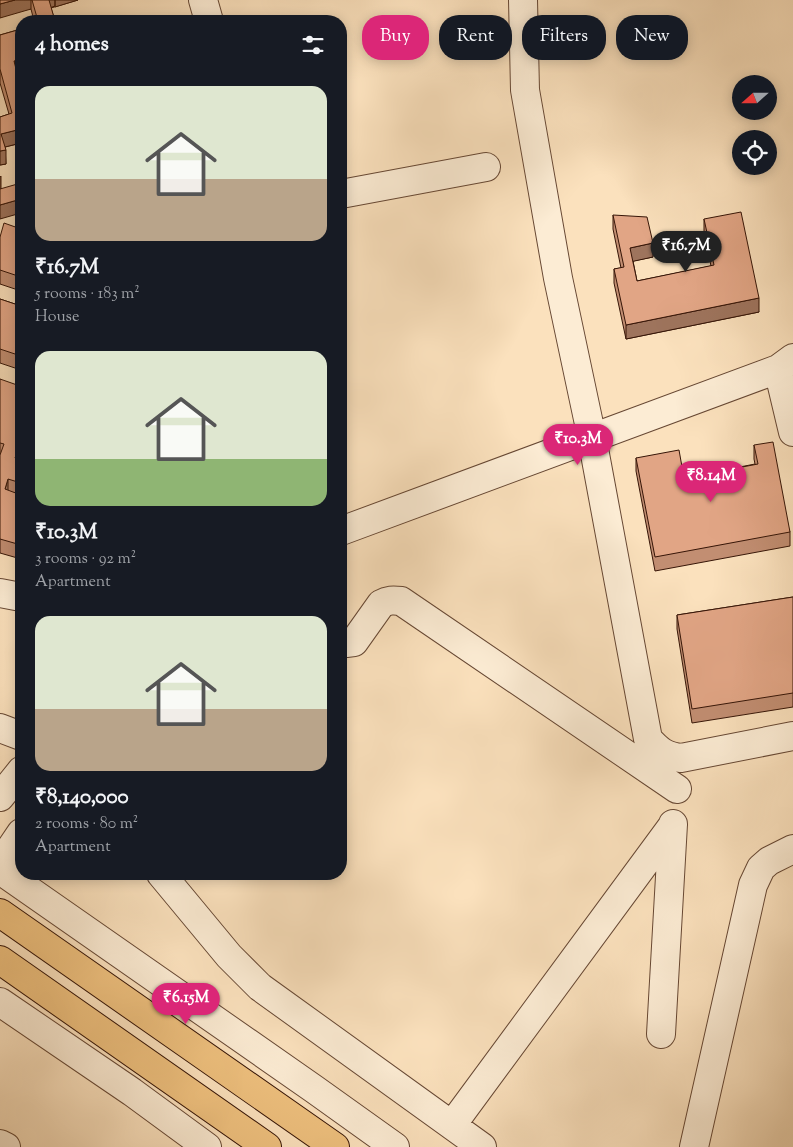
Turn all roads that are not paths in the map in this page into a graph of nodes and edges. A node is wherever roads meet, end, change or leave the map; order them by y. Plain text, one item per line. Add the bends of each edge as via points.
1 (203, 0) edge
2 (523, 0) edge
3 (207, 15) edge
4 (486, 167) dead end
5 (347, 193) edge
6 (785, 363) edge
7 (793, 432) edge
8 (592, 438) junction
9 (347, 529) edge
10 (0, 593) edge
11 (15, 595) edge
12 (347, 643) edge
13 (0, 728) edge
14 (15, 734) edge
15 (793, 736) edge
16 (670, 757) junction
17 (15, 779) edge
18 (676, 789) junction
19 (0, 797) edge
20 (673, 825) junction
21 (15, 842) edge
22 (793, 849) edge
23 (0, 864) edge
24 (0, 870) edge
25 (166, 880) edge
26 (0, 913) edge
27 (0, 960) edge
28 (0, 1002) edge
29 (661, 1034) dead end
30 (452, 1125) junction
31 (185, 1139) edge
32 (0, 1144) edge
33 (6, 1147) edge
34 (207, 1147) edge
35 (267, 1147) edge
36 (335, 1147) edge
37 (395, 1147) edge
38 (482, 1147) edge
39 (694, 1147) edge

1 - 3 street
2 - 8 street via 525,90 558,278
4 - 5 street
6 - 7 street
6 - 8 street
8 - 9 street
8 - 16 street via 648,740
10 - 11 street
12 - 18 street via 354,642 381,604 387,600 401,601
13 - 14 street
15 - 16 street via 681,758
16 - 18 street
17 - 19 street
18 - 20 street
20 - 29 street
20 - 30 street
21 - 23 street
22 - 39 street via 761,868 753,885
24 - 37 street
25 - 30 street via 229,956 260,987
26 - 36 highway
27 - 35 highway
28 - 31 street via 132,1092
30 - 38 street
31 - 34 street
32 - 33 street

